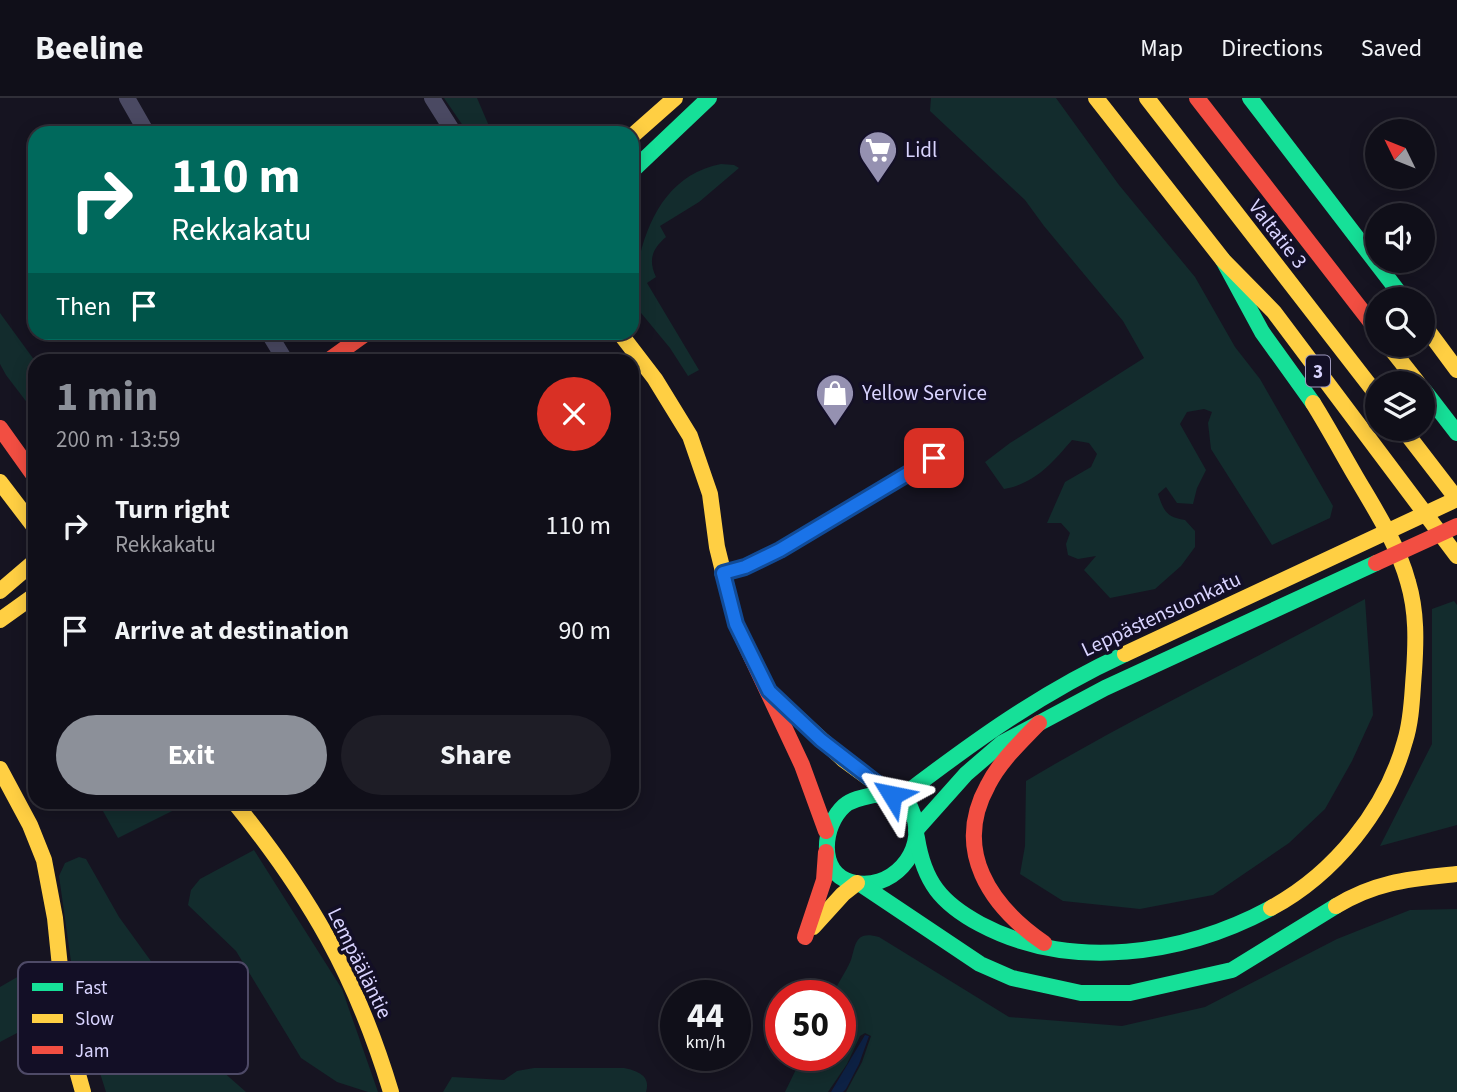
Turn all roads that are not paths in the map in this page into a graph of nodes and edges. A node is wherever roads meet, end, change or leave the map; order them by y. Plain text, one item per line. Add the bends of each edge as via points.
1 (127, 98) edge
2 (432, 98) edge
3 (675, 98) edge
4 (709, 98) edge
5 (1096, 98) edge
6 (1147, 98) edge
7 (1197, 98) edge
8 (1250, 98) edge
9 (143, 126) edge
10 (450, 126) edge
11 (639, 130) edge
12 (639, 164) edge
13 (1223, 260) junction
14 (1395, 287) edge
15 (1365, 315) edge
16 (1435, 339) edge
17 (357, 340) edge
18 (625, 340) edge
19 (1435, 340) edge
20 (337, 354) edge
21 (636, 354) edge
22 (1397, 357) edge
23 (639, 358) edge
24 (1457, 362) edge
25 (1457, 370) edge
26 (1409, 371) edge
27 (1365, 380) edge
28 (1435, 405) edge
29 (0, 428) edge
30 (1457, 433) edge
31 (1413, 441) edge
32 (956, 445) dead end
33 (28, 467) edge
34 (0, 482) edge
35 (1457, 499) edge
36 (28, 519) edge
37 (1457, 526) edge
38 (1457, 556) edge
39 (28, 567) edge
40 (723, 573) junction
41 (0, 591) edge
42 (28, 600) edge
43 (0, 620) edge
44 (769, 691) junction
45 (1039, 723) junction
46 (0, 769) edge
47 (897, 796) junction
48 (240, 809) edge
49 (247, 809) edge
50 (254, 825) junction
51 (826, 831) junction
52 (916, 834) junction
53 (826, 852) junction
54 (1457, 874) edge
55 (859, 884) junction
56 (1055, 950) junction
57 (58, 962) edge
58 (78, 1074) edge
59 (83, 1092) edge
60 (391, 1092) edge

1 - 9 street
2 - 10 street
3 - 11 main road
4 - 12 main road
5 - 13 main road, 3
6 - 27 main road, Valtatie 3
7 - 15 main road, Valtatie 3
8 - 14 main road
13 - 38 main road, 3 via 1275,312
13 - 56 main road via 1257,324 1311,400 1373,505 1403,566 1412,598 1415,657 1405,744 1371,814 1319,874 1282,903 1242,924 1182,943 1128,952
16 - 24 main road
17 - 20 main road
18 - 21 main road
19 - 25 main road
22 - 26 main road
23 - 40 main road via 690,436 710,494
28 - 30 main road
29 - 33 main road
31 - 35 main road
32 - 40 street via 780,550
34 - 36 main road
35 - 47 main road, Leppästensuonkatu via 1077,677
37 - 45 main road, Leppästensuonkatu via 1105,688
39 - 41 main road
40 - 44 main road via 736,624
42 - 43 main road
44 - 47 main road via 821,740
44 - 51 main road
45 - 52 main road, Leppästensuonkatu via 1002,743 966,774
45 - 56 main road via 1000,764 983,793 974,820 973,848 992,897 1009,918
46 - 57 main road via 44,860
47 - 51 main road via 874,795 845,805
47 - 52 main road via 911,808
48 - 50 main road, Lempääläntie
49 - 50 main road, Lempääläntie
50 - 60 main road, Lempääläntie via 332,944 364,1014
51 - 53 main road
52 - 55 main road via 912,855 903,868 892,877
52 - 56 main road via 928,881 945,901 1004,938
53 - 55 main road via 840,876
53 - 55 main road via 824,880 805,937
54 - 55 main road via 1393,881 1348,899 1232,970 1130,993 1081,993 1002,973 957,950
58 - 59 main road

